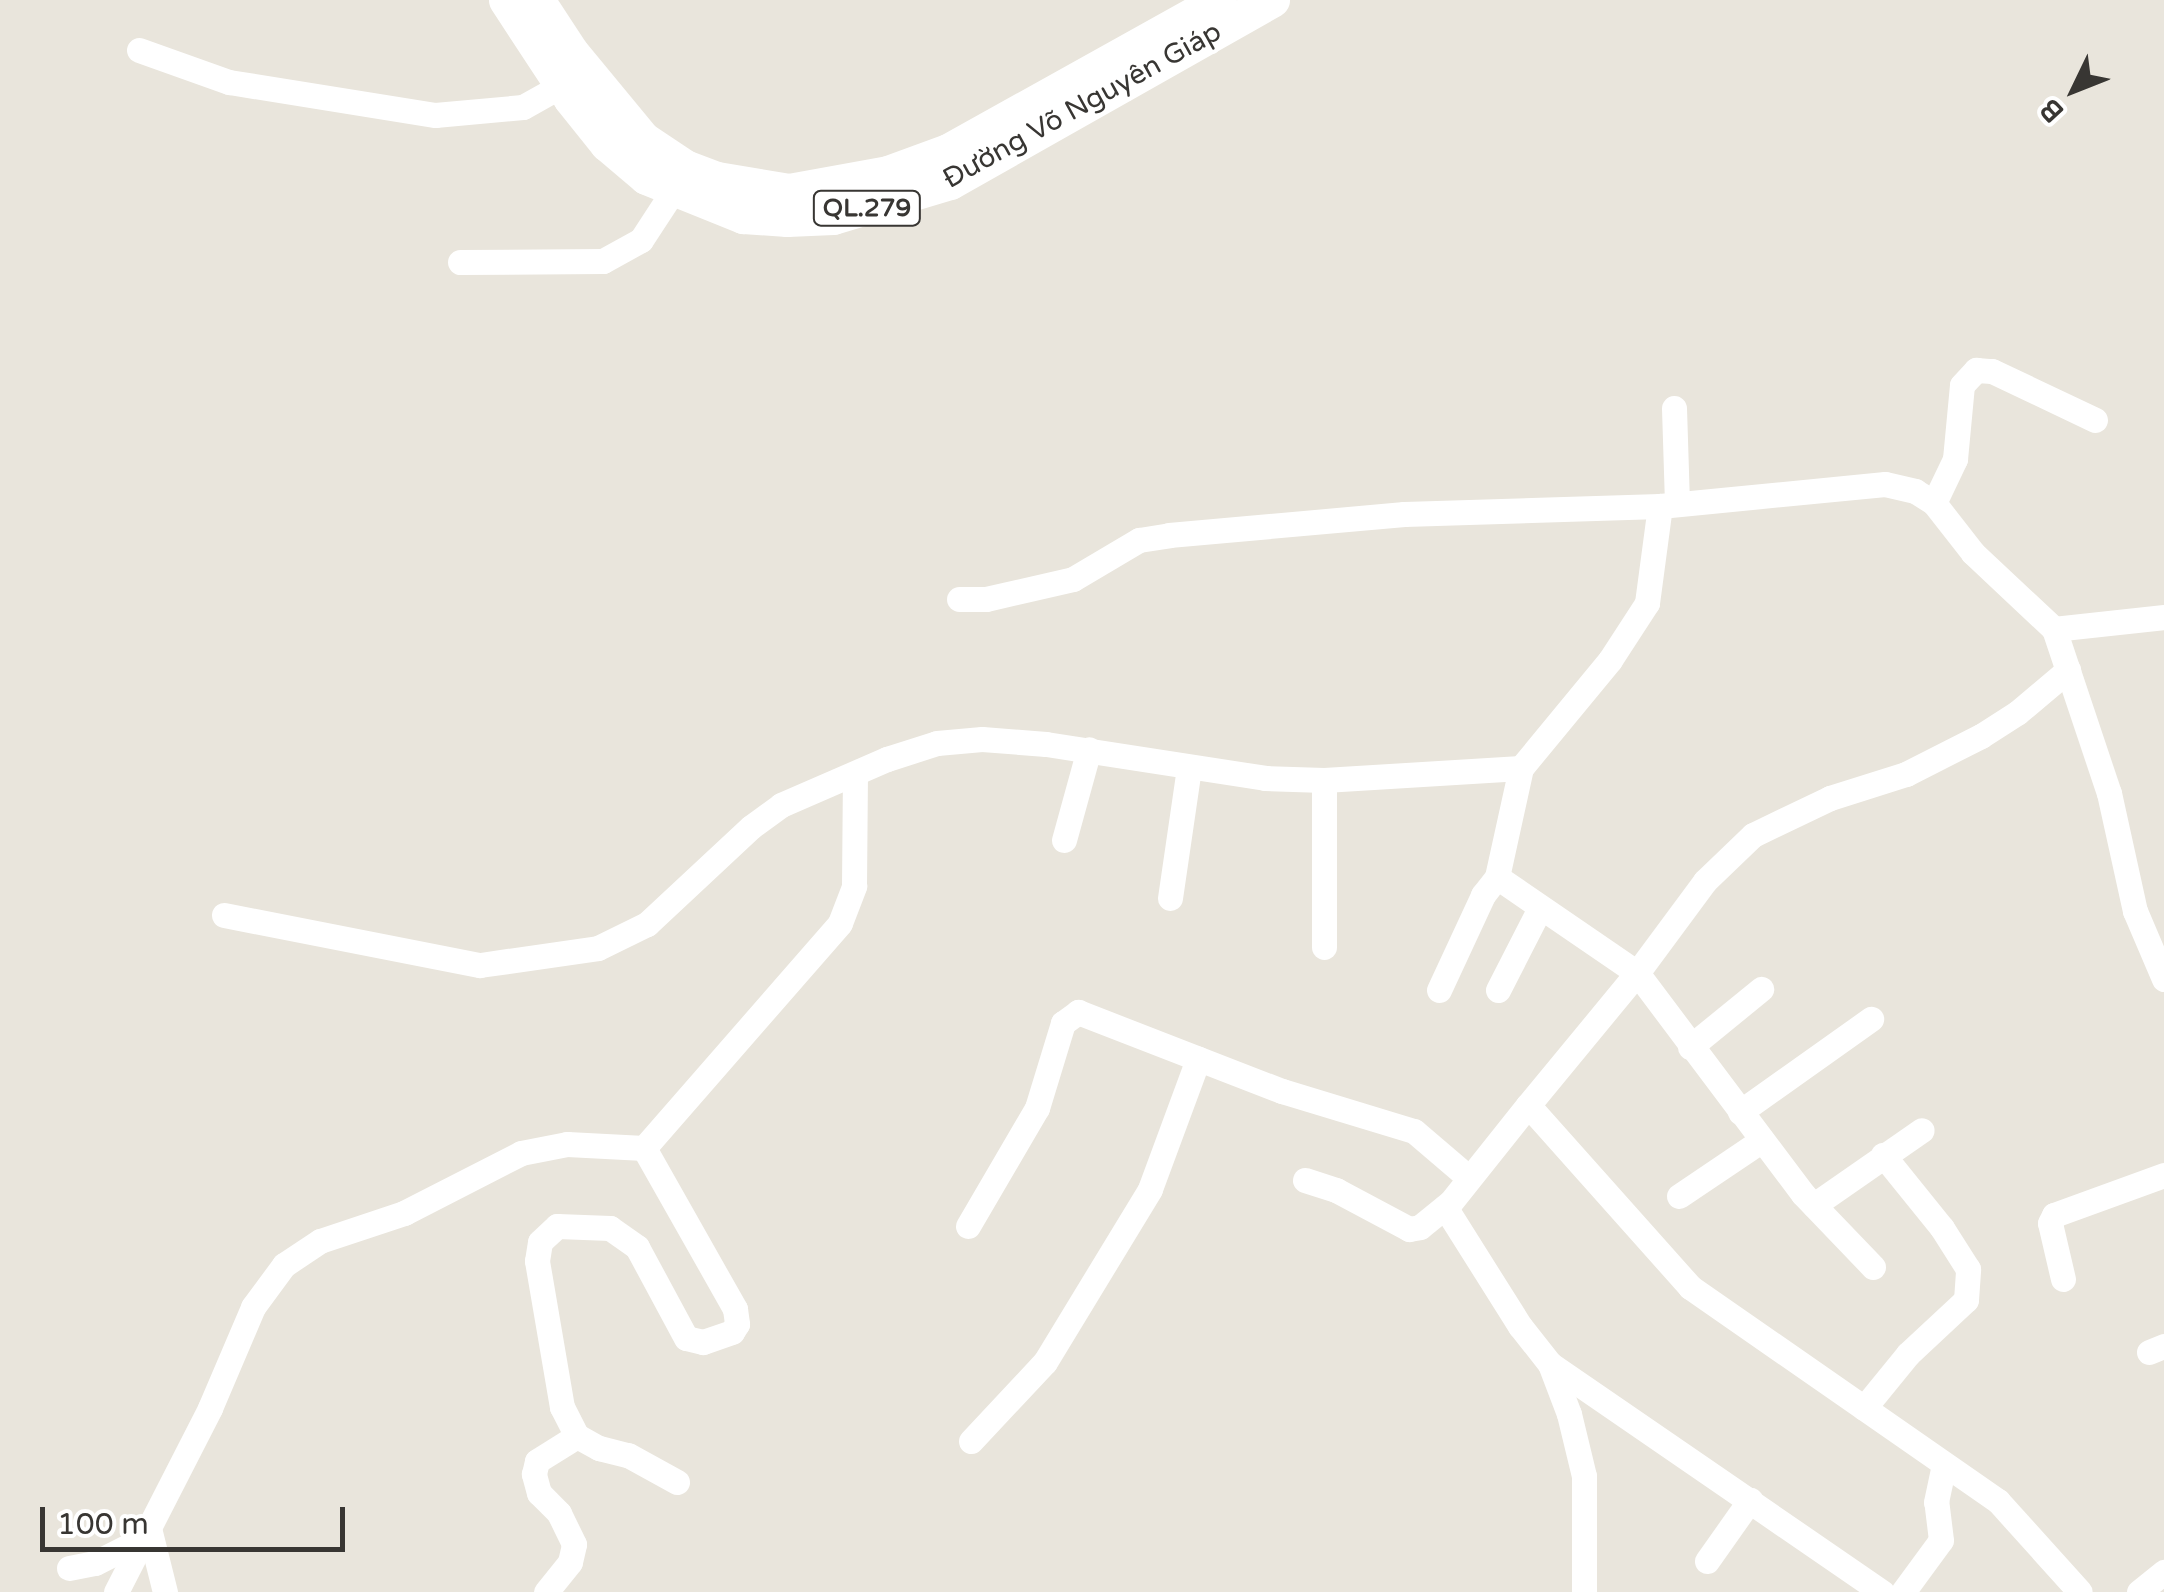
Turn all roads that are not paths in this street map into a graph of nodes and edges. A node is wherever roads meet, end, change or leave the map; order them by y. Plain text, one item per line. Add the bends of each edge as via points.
1 (506, 0) edge
2 (538, 0) edge
3 (1219, 0) edge
4 (1272, 0) edge
5 (139, 50) dead end
6 (574, 78) junction
7 (674, 191) junction
8 (460, 262) dead end
9 (1674, 408) dead end
10 (2095, 420) dead end
11 (1934, 503) junction
12 (1669, 505) junction
13 (959, 599) dead end
14 (2164, 616) edge
15 (2054, 629) junction
16 (2068, 670) junction
17 (1089, 749) junction
18 (1189, 767) junction
19 (1521, 768) junction
20 (855, 774) junction
21 (1324, 780) junction
22 (1064, 840) dead end
23 (1497, 877) junction
24 (1170, 898) dead end
25 (1540, 908) junction
26 (224, 915) dead end
27 (1324, 947) dead end
28 (1637, 973) junction
29 (2164, 979) edge
30 (1761, 989) dead end
31 (1439, 990) dead end
32 (1498, 990) dead end
33 (1870, 1019) dead end
34 (1690, 1046) junction
35 (1198, 1060) junction
36 (1528, 1105) junction
37 (1740, 1112) junction
38 (1922, 1130) dead end
39 (1762, 1140) junction
40 (644, 1148) junction
41 (1882, 1156) junction
42 (2164, 1176) edge
43 (1470, 1178) junction
44 (1306, 1180) dead end
45 (1679, 1196) dead end
46 (1814, 1205) junction
47 (1445, 1207) junction
48 (968, 1226) dead end
49 (1873, 1267) dead end
50 (2063, 1279) dead end
51 (1550, 1364) junction
52 (1864, 1408) junction
53 (577, 1436) junction
54 (971, 1441) dead end
55 (1944, 1465) junction
56 (677, 1482) dead end
57 (1750, 1500) junction
58 (146, 1533) junction
59 (1708, 1561) dead end
60 (69, 1568) dead end
61 (2164, 1572) edge
62 (1885, 1591) edge
63 (116, 1592) edge
64 (165, 1592) edge
65 (546, 1592) edge
66 (1584, 1592) edge
67 (2080, 1592) edge
68 (2139, 1592) edge

1 - 6 highway, Đường Võ Nguyên Giáp / QL.279
2 - 6 highway, Đường Võ Nguyên Giáp / QL.279
3 - 6 highway, Đường Võ Nguyên Giáp / QL.279 via 948,151 888,173 789,190 686,168
4 - 7 highway, Đường Võ Nguyên Giáp / QL.279 via 950,182 887,203 833,217 787,219 742,216
5 - 6 street via 228,82 434,115 523,107
6 - 7 highway, Đường Võ Nguyên Giáp / QL.279 via 607,144
7 - 8 street via 641,240 602,261
9 - 12 street
10 - 11 street via 1976,370 1962,385 1955,458
11 - 12 street via 1886,484
11 - 15 street via 1973,554
12 - 13 street via 1404,514 1168,535 1140,540 1072,579
12 - 19 street via 1647,602 1610,660
14 - 15 street
15 - 16 street
16 - 28 street via 1981,736 1753,835 1705,882
16 - 29 street via 2109,794 2136,912
17 - 18 street
17 - 20 street via 982,739 937,743
17 - 22 street
18 - 21 street
18 - 24 street
19 - 21 street
19 - 23 street
20 - 26 street via 767,814 647,924 598,948 480,966
20 - 40 street via 854,886 840,923
21 - 27 street
23 - 25 street
23 - 31 street
25 - 28 street
25 - 32 street
28 - 34 street
28 - 36 street
30 - 34 street
33 - 37 street
34 - 37 street
35 - 43 street via 1414,1131
35 - 48 street via 1087,1012 1070,1016 1037,1108
35 - 54 street via 1150,1189 1045,1362
36 - 43 street
36 - 52 street via 1690,1287
37 - 39 street
38 - 41 street
39 - 45 street
39 - 46 street
40 - 53 street via 737,1324 728,1334 692,1341 629,1239 602,1226 565,1224 547,1233 537,1261 562,1408
40 - 58 street via 566,1144 521,1153 404,1213 295,1255 253,1306
41 - 46 street
41 - 52 street via 1968,1269 1966,1300 1908,1354
42 - 50 street via 2054,1215 2050,1223
43 - 47 street
44 - 47 street via 1409,1228
46 - 49 street
47 - 51 street
51 - 57 street
51 - 66 street via 1584,1476
52 - 55 street
53 - 56 street
53 - 65 street via 537,1461 534,1474 539,1493 559,1513 574,1544 570,1562
55 - 62 street via 1936,1502 1941,1540
55 - 67 street via 1998,1501
57 - 59 street
57 - 62 street
58 - 60 street via 94,1563
58 - 63 street
58 - 64 street
61 - 68 street

